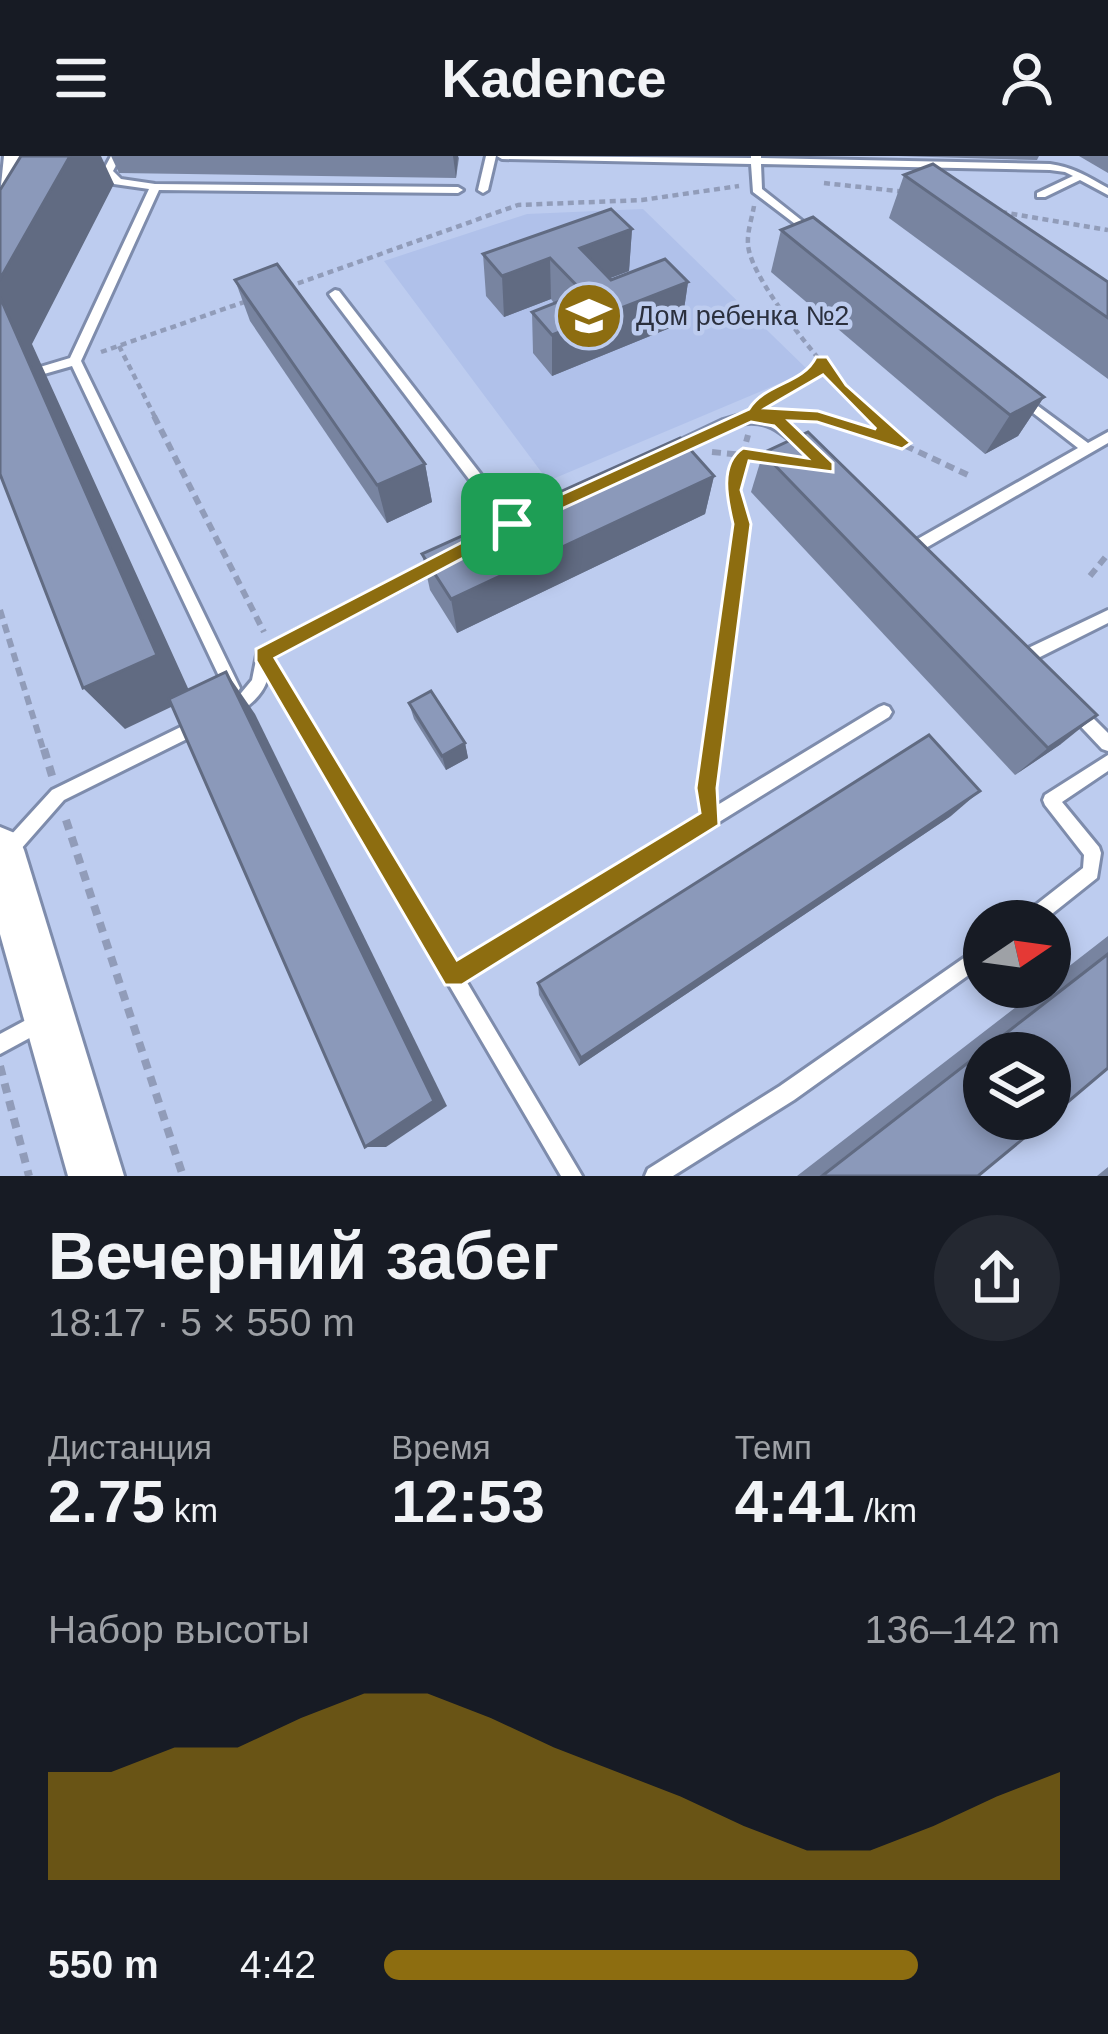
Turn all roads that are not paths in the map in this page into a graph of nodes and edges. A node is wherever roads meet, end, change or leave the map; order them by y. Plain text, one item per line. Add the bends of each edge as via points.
1 (18, 156) edge
2 (116, 156) edge
3 (491, 156) edge
4 (502, 156) edge
5 (756, 158) edge
6 (1048, 162) edge
7 (888, 164) junction
8 (1081, 176) junction
9 (0, 187) edge
10 (155, 187) junction
11 (458, 190) dead end
12 (483, 190) dead end
13 (1108, 192) edge
14 (934, 194) edge
15 (1041, 195) dead end
16 (823, 242) edge
17 (335, 294) dead end
18 (74, 361) junction
19 (44, 370) dead end
20 (1012, 390) edge
21 (1108, 436) edge
22 (1087, 449) junction
23 (654, 458) edge
24 (827, 467) edge
25 (532, 515) edge
26 (512, 524) junction
27 (895, 532) edge
28 (491, 535) edge
29 (912, 549) junction
30 (452, 556) edge
31 (928, 565) edge
32 (1108, 616) edge
33 (1009, 642) edge
34 (268, 652) junction
35 (1024, 658) junction
36 (1038, 672) edge
37 (1066, 701) edge
38 (240, 704) junction
39 (884, 712) dead end
40 (1108, 744) edge
41 (1108, 762) edge
42 (1, 856) edge
43 (1055, 900) edge
44 (963, 968) edge
45 (454, 976) junction
46 (49, 1016) junction
47 (0, 1045) edge
48 (95, 1176) edge
49 (572, 1176) edge
50 (655, 1176) edge

1 - 9 street
2 - 10 lane via 108,171 118,182
3 - 12 lane
4 - 5 lane
5 - 7 lane
5 - 16 lane via 757,188
6 - 7 lane
6 - 8 lane
7 - 14 lane
8 - 13 lane
8 - 15 lane
10 - 11 lane
10 - 18 lane
17 - 26 lane
18 - 19 lane
18 - 38 lane
20 - 22 lane
21 - 22 lane
22 - 29 lane
23 - 24 lane via 754,415 779,421
25 - 26 lane
26 - 28 lane
27 - 29 lane
29 - 31 lane
30 - 34 lane
32 - 35 lane
33 - 35 lane
34 - 38 lane via 259,682
34 - 45 lane
35 - 36 lane
37 - 40 lane
38 - 42 lane via 58,795
39 - 45 lane
41 - 43 lane via 1051,800 1093,853 1091,872
42 - 46 street
44 - 50 lane
45 - 49 lane
46 - 47 lane
46 - 48 street

